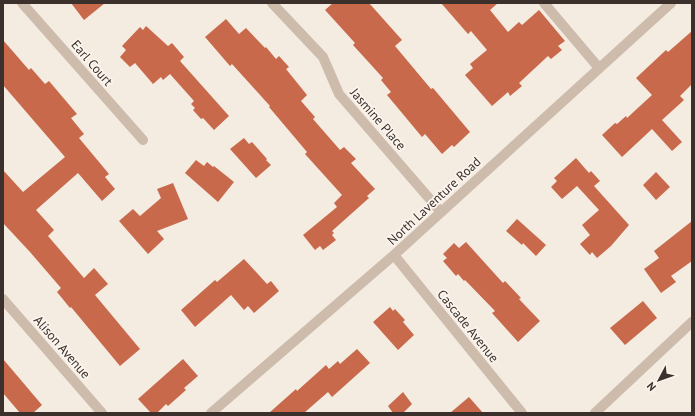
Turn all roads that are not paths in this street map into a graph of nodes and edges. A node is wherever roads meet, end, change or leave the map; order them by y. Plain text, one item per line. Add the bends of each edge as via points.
1 (22, 3) edge
2 (272, 3) edge
3 (544, 3) edge
4 (671, 3) edge
5 (599, 68) junction
6 (143, 140) dead end
7 (442, 212) junction
8 (394, 255) junction
9 (3, 299) edge
10 (690, 329) edge
11 (102, 413) edge
12 (211, 413) edge
13 (522, 413) edge
14 (595, 413) edge

1 - 6 street, Earl Court
2 - 7 street, Jasmine Place via 323,57 339,94
3 - 5 street
4 - 5 street, North Laventure Road
5 - 7 street, North Laventure Road
7 - 8 street, North Laventure Road
8 - 12 street, North Laventure Road
8 - 13 street, Cascade Avenue
9 - 11 street, Alison Avenue
10 - 14 street

